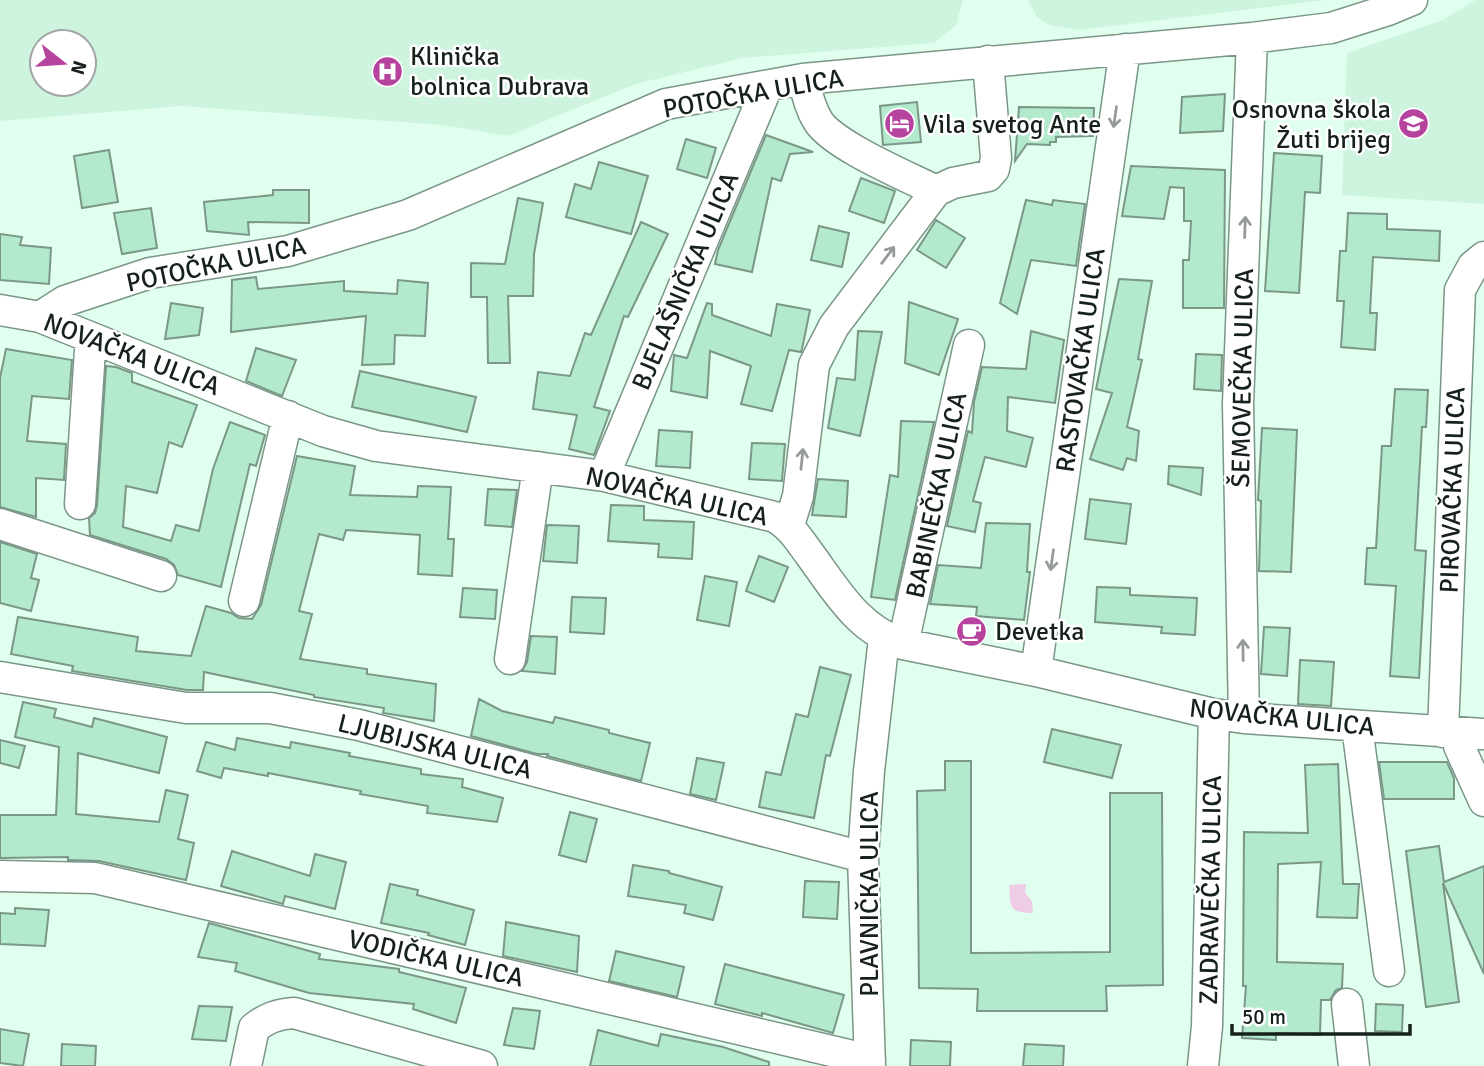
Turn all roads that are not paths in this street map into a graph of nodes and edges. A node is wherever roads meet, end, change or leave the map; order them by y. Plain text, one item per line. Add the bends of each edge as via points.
1 (1412, 0) edge
2 (1252, 38) junction
3 (1125, 49) junction
4 (988, 61) junction
5 (803, 79) junction
6 (767, 87) junction
7 (936, 191) junction
8 (1484, 257) edge
9 (0, 310) edge
10 (40, 317) junction
11 (95, 340) junction
12 (969, 345) dead end
13 (288, 416) junction
14 (538, 467) junction
15 (604, 476) junction
16 (80, 504) dead end
17 (0, 524) edge
18 (789, 525) junction
19 (161, 576) dead end
20 (244, 601) dead end
21 (893, 641) junction
22 (510, 659) dead end
23 (1036, 671) junction
24 (0, 677) edge
25 (1214, 714) junction
26 (1244, 718) junction
27 (1357, 726) junction
28 (1461, 733) edge
29 (1484, 802) edge
30 (863, 857) junction
31 (0, 876) edge
32 (1388, 971) dead end
33 (1347, 1004) dead end
34 (870, 1063) edge
35 (246, 1066) edge
36 (482, 1066) edge
37 (1203, 1066) edge
38 (1354, 1066) edge

1 - 2 street, POTOČKA ULICA via 1331,28
2 - 3 street, POTOČKA ULICA
26 -> 2 street, ŠEMOVEČKA ULICA via 1238,404
3 - 4 street, POTOČKA ULICA
3 -> 23 street, RASTOVAČKA ULICA
4 - 5 street, POTOČKA ULICA
4 - 7 street via 994,169 988,176
5 - 6 street, POTOČKA ULICA
5 - 7 street via 819,124 839,140
6 - 10 street, POTOČKA ULICA via 666,104 408,215 288,251 150,273 65,301
6 - 15 street, BJELAŠNIČKA ULICA
18 -> 7 street via 798,496 814,365 834,326
8 - 28 street, PIROVAČKA ULICA via 1473,266 1460,290
9 - 10 street, NOVAČKA ULICA
10 - 11 street, NOVAČKA ULICA
11 - 13 street, NOVAČKA ULICA
11 - 16 street via 90,350
12 - 21 street, BABINEČKA ULICA
13 - 14 street, NOVAČKA ULICA via 376,446
13 - 20 street
14 - 15 street, NOVAČKA ULICA
14 - 22 street
15 - 18 street, NOVAČKA ULICA via 775,517
17 - 19 street
18 - 21 street, NOVAČKA ULICA via 843,600 863,622
21 - 23 street, NOVAČKA ULICA
21 - 30 street, PLAVNIČKA ULICA via 869,771
23 - 25 street, NOVAČKA ULICA
24 - 30 street, LJUBIJSKA ULICA via 186,708 270,708 359,725
25 - 26 street, NOVAČKA ULICA
25 - 37 street, ZADRAVEČKA ULICA
26 - 27 street, NOVAČKA ULICA
27 - 28 street, NOVAČKA ULICA
27 - 32 street
28 - 29 street via 1459,746
30 - 34 street, PLAVNIČKA ULICA
31 - 34 street, VODIČKA ULICA via 95,878
33 - 38 street
35 - 36 street via 254,1028 266,1019 294,1013

